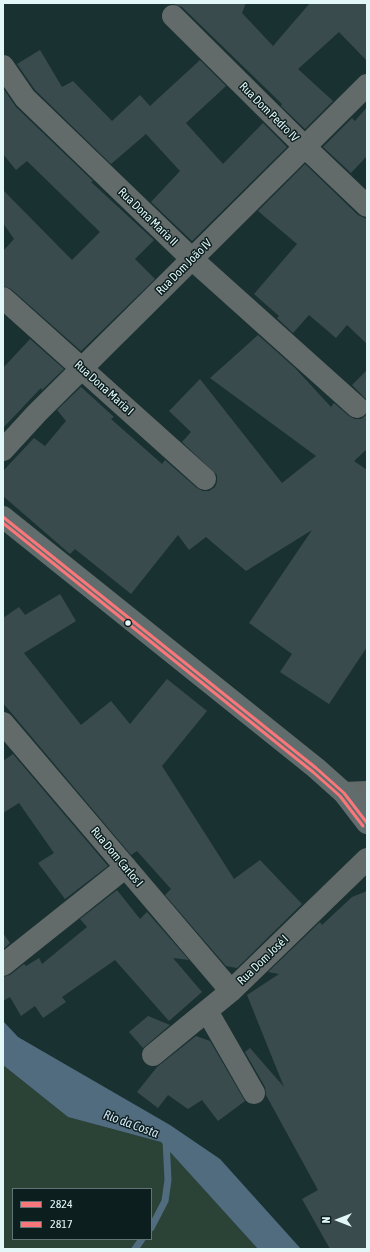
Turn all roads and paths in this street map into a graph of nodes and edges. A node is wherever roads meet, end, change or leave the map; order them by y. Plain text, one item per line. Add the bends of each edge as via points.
1 (173, 16) dead end
2 (3, 66) edge
3 (367, 85) edge
4 (304, 147) junction
5 (367, 206) edge
6 (192, 259) junction
7 (3, 298) edge
8 (83, 368) junction
9 (357, 407) dead end
10 (3, 450) edge
11 (205, 479) dead end
12 (3, 517) edge
13 (4, 726) edge
14 (367, 792) edge
15 (344, 793) junction
16 (367, 823) edge
17 (367, 859) edge
18 (126, 867) junction
19 (3, 965) edge
20 (231, 991) junction
21 (207, 1011) junction
22 (153, 1055) dead end
23 (254, 1092) dead end

1 - 4 street, Rua Dom Pedro IV
2 - 6 street, Rua Dona Maria II via 25,98
3 - 4 street, Rua Dom João IV
4 - 5 street, Rua Dom Pedro IV
4 - 6 street, Rua Dom João IV
6 - 8 street, Rua Dom João IV
6 - 9 street, Rua Dona Maria II
7 - 8 street, Rua Dona Maria I
8 - 10 street, Rua Dom João IV
8 - 11 street, Rua Dona Maria I
12 - 15 street
13 - 18 street, Rua Dom Carlos I
14 - 15 street
15 - 16 street
17 - 20 street, Rua Dom José I
18 - 19 street
18 - 20 street, Rua Dom Carlos I
20 - 21 street, Rua Dom José I
21 - 22 street, Rua Dom José I
21 - 23 street

